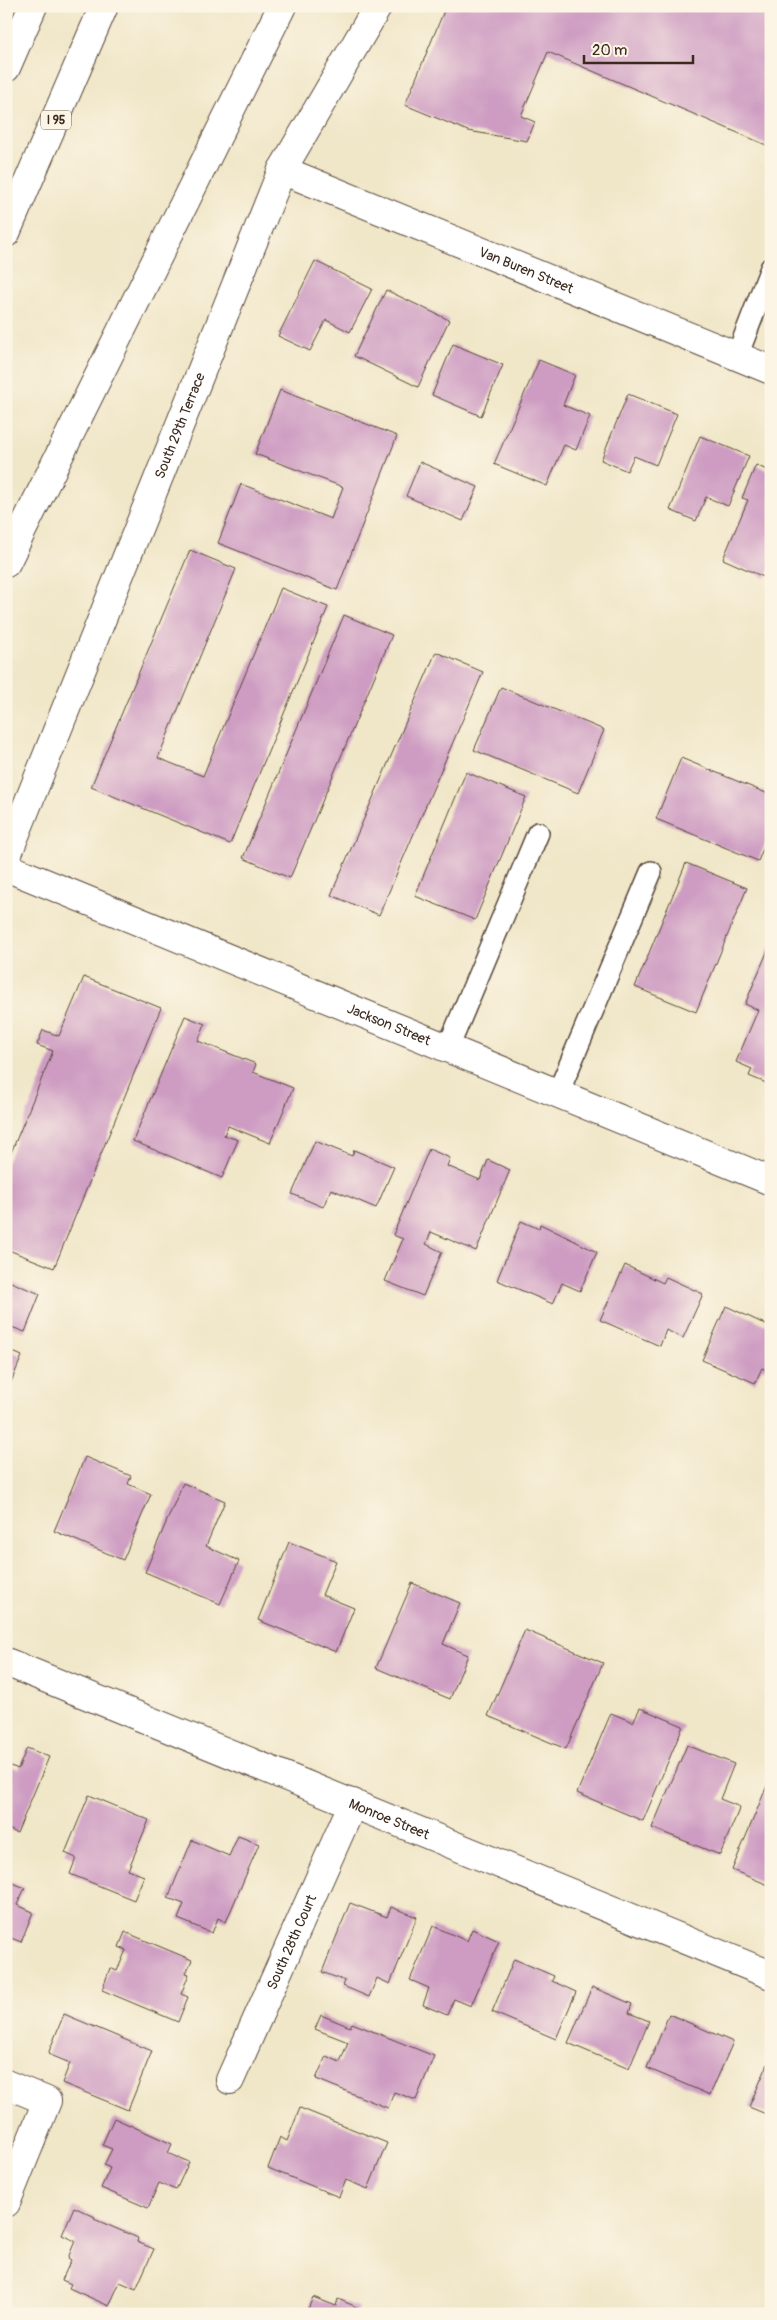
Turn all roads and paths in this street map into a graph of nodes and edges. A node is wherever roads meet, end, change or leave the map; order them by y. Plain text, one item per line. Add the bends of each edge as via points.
1 (34, 6) edge
2 (104, 6) edge
3 (282, 6) edge
4 (378, 6) edge
5 (6, 68) edge
6 (282, 170) junction
7 (6, 233) edge
8 (771, 268) edge
9 (737, 356) junction
10 (771, 370) edge
11 (6, 563) edge
12 (538, 833) dead end
13 (6, 858) edge
14 (6, 867) edge
15 (651, 872) dead end
16 (448, 1048) junction
17 (558, 1093) junction
18 (771, 1181) edge
19 (6, 1662) edge
20 (353, 1803) junction
21 (771, 1975) edge
22 (230, 2080) dead end
23 (6, 2084) edge
24 (6, 2203) edge

1 - 5 main road
2 - 7 main road, I 95
3 - 11 main road
4 - 6 main road, South 29th Terrace
6 - 9 main road, Van Buren Street
6 - 13 main road, South 29th Terrace
8 - 9 lane
9 - 10 main road, Van Buren Street
12 - 16 lane
14 - 16 main road, Jackson Street
15 - 17 lane
16 - 17 main road, Jackson Street
17 - 18 main road, Jackson Street
19 - 20 main road, Monroe Street
20 - 21 main road, Monroe Street
20 - 22 main road, South 28th Court
23 - 24 main road via 47,2100

